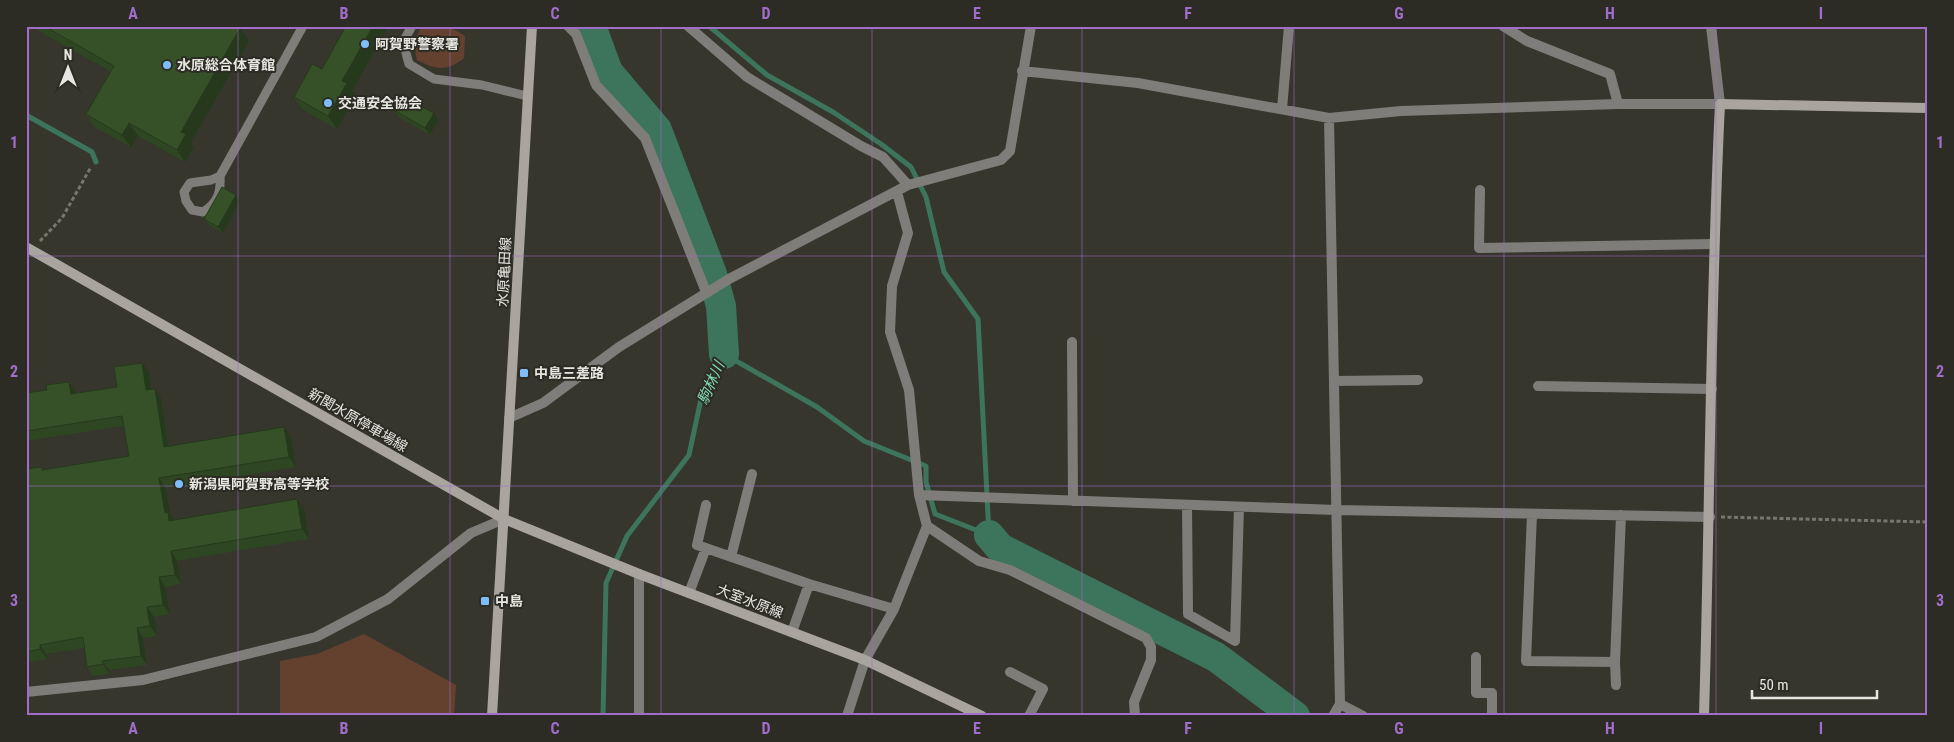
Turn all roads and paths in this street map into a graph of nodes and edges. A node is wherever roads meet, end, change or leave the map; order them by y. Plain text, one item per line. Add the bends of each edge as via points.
1 (303, 26) edge
2 (412, 26) edge
3 (532, 26) edge
4 (568, 26) edge
5 (688, 26) edge
6 (1031, 26) edge
7 (1289, 26) edge
8 (1503, 26) edge
9 (1711, 26) edge
10 (1022, 72) junction
11 (528, 96) junction
12 (1618, 104) junction
13 (1720, 104) junction
14 (1928, 108) edge
15 (1282, 110) junction
16 (1329, 118) junction
17 (91, 167) dead end
18 (220, 176) junction
19 (908, 186) junction
20 (1480, 190) dead end
21 (897, 192) junction
22 (1713, 244) junction
23 (29, 249) edge
24 (706, 292) junction
25 (1072, 342) dead end
26 (1418, 380) dead end
27 (1334, 381) junction
28 (1538, 386) dead end
29 (1712, 389) junction
30 (509, 418) junction
31 (752, 474) dead end
32 (919, 496) junction
33 (1073, 501) junction
34 (1187, 505) junction
35 (706, 506) dead end
36 (1239, 507) junction
37 (1336, 510) junction
38 (1532, 514) junction
39 (1621, 515) junction
40 (1710, 517) junction
41 (504, 519) junction
42 (1928, 522) edge
43 (927, 526) junction
44 (706, 548) junction
45 (731, 557) junction
46 (639, 574) junction
47 (809, 584) junction
48 (689, 592) junction
49 (894, 609) junction
50 (792, 632) junction
51 (1476, 657) dead end
52 (865, 660) junction
53 (1615, 662) junction
54 (1010, 672) dead end
55 (1616, 686) dead end
56 (26, 692) edge
57 (1340, 704) junction
58 (492, 716) edge
59 (639, 716) edge
60 (847, 716) edge
61 (982, 716) edge
62 (1029, 716) edge
63 (1135, 716) edge
64 (1333, 716) edge
65 (1363, 716) edge
66 (1492, 716) edge
67 (1704, 716) edge

1 - 18 lane
2 - 11 lane via 402,42 409,64 434,79 482,84
3 - 11 main road, 水原亀田線
4 - 24 street via 576,34 596,84 645,138
5 - 19 street via 747,77 883,157
6 - 10 street
7 - 15 street
8 - 12 street via 1527,41 1610,74
9 - 13 street
10 - 15 street via 1138,82
10 - 19 street via 1010,151 1001,160
11 - 30 main road, 水原亀田線
12 - 13 street
12 - 16 street via 1401,111
13 - 14 main road
13 - 22 main road
15 - 16 street
16 - 27 street
17 - 23 path via 62,218
18 - 18 lane via 218,196 213,206 203,212 192,210 184,192 190,183
19 - 21 street
20 - 22 street via 1478,248
21 - 24 street
21 - 32 street via 908,233 892,286 890,332 909,390
22 - 29 main road
23 - 41 main road, 新関水原停車場線
24 - 30 street via 619,347 543,403
25 - 33 street
26 - 27 street
27 - 37 street
28 - 29 street
29 - 40 main road
30 - 41 main road, 水原亀田線
31 - 45 street
32 - 33 street
32 - 43 street
33 - 34 street
34 - 36 street
34 - 36 street via 1188,614 1236,641
35 - 44 street via 697,545
36 - 37 street
37 - 38 street
37 - 57 street
38 - 39 street
38 - 53 street via 1526,661
39 - 40 street
39 - 53 street
40 - 42 path
40 - 67 main road
41 - 46 main road, 大室水原線
41 - 56 street via 471,533 388,599 316,638 142,680
41 - 58 main road
43 - 49 street
43 - 63 street via 979,561 1010,570 1146,638 1151,648 1151,660 1134,702
44 - 45 street
44 - 48 street
45 - 47 street
46 - 48 main road, 大室水原線
46 - 59 street
47 - 49 street
47 - 50 street
48 - 50 main road, 大室水原線
49 - 52 street
50 - 52 main road, 大室水原線
51 - 66 street via 1476,694 1492,694
52 - 60 street
52 - 61 main road, 大室水原線
53 - 55 street
54 - 62 street via 1043,688
57 - 64 street
57 - 65 street

